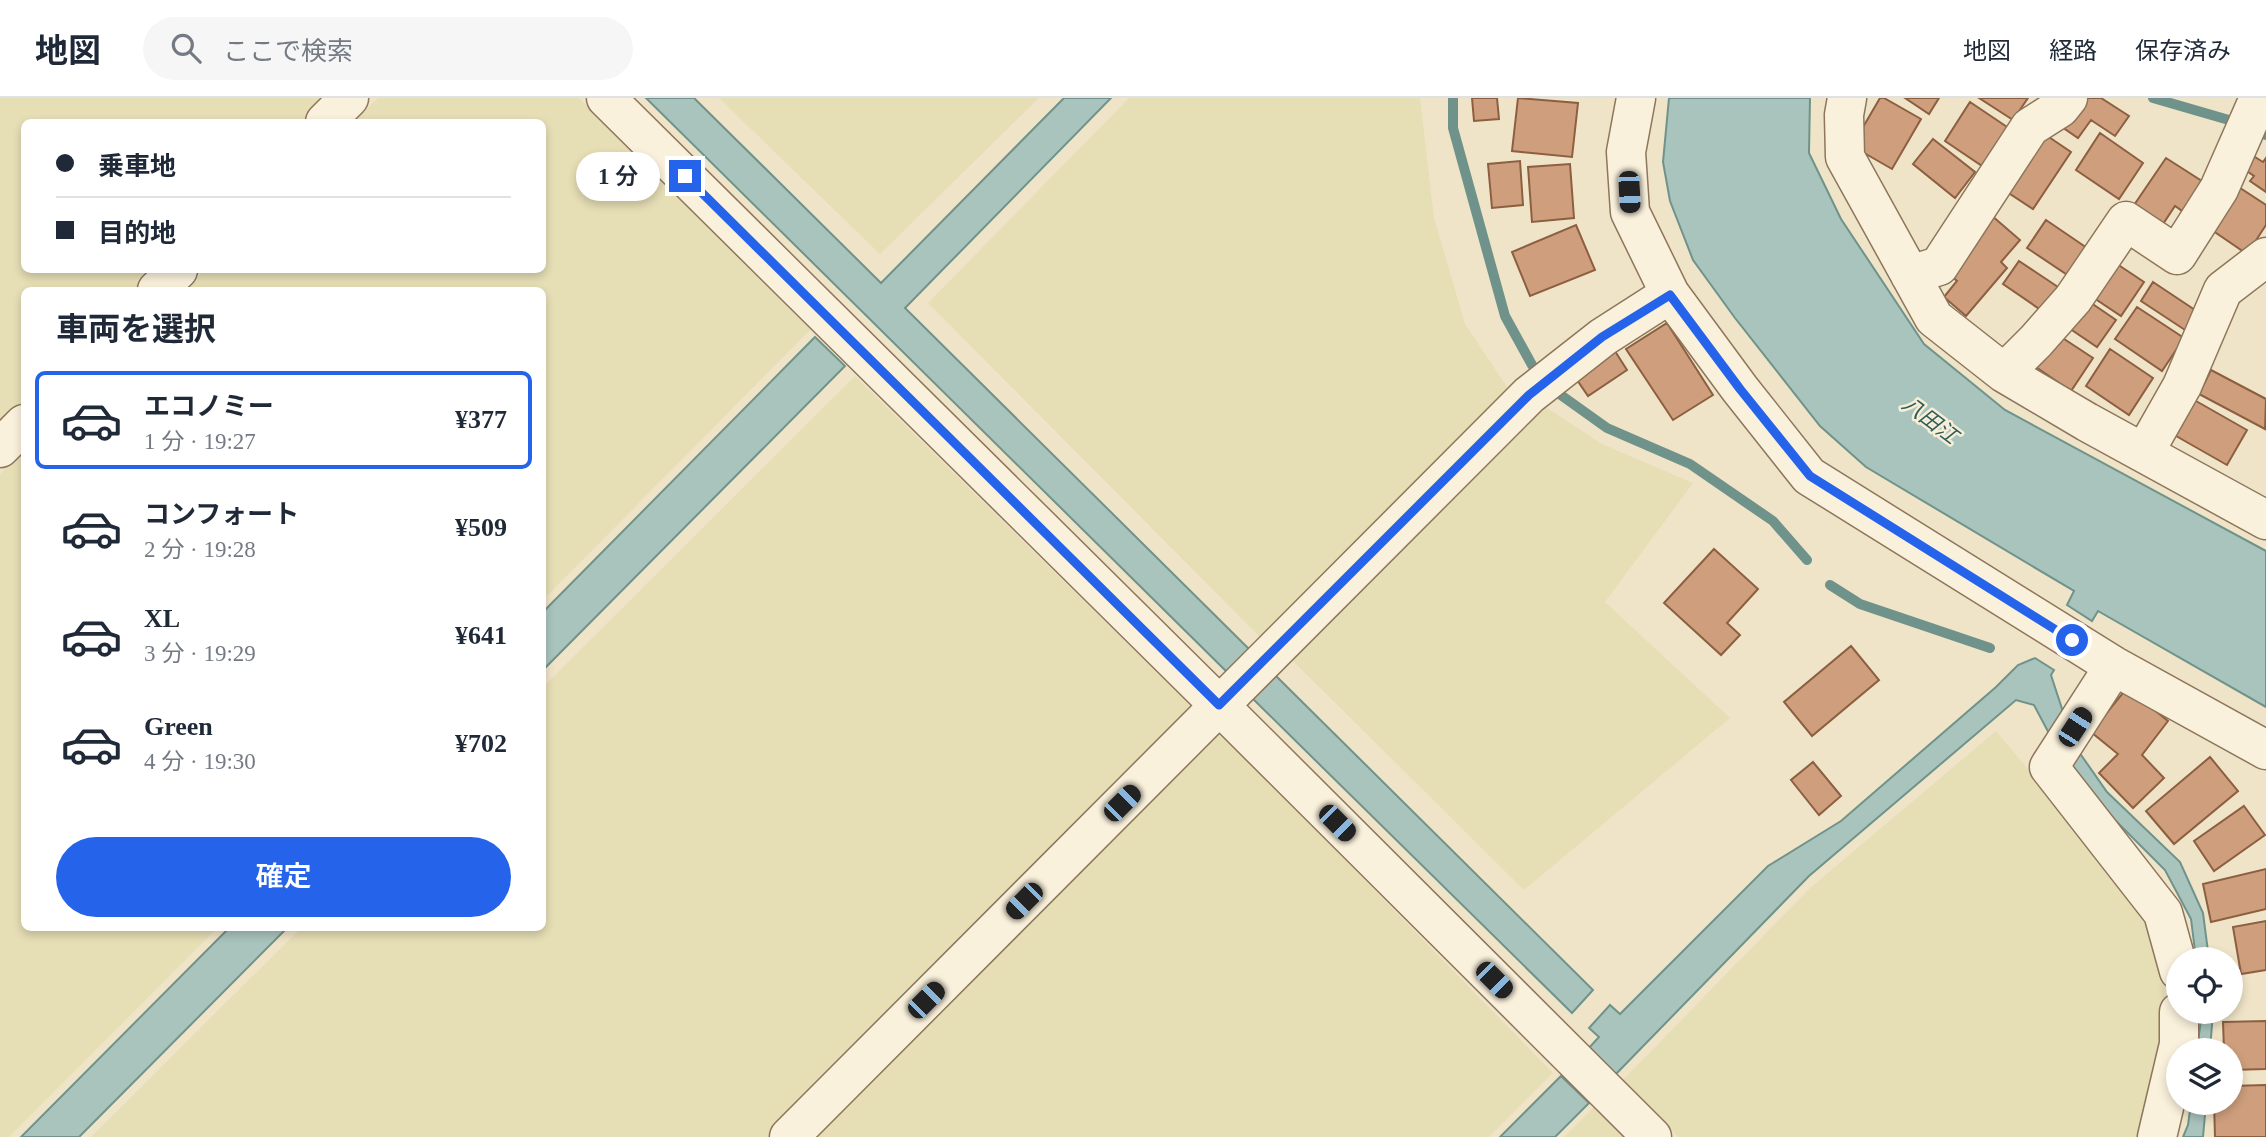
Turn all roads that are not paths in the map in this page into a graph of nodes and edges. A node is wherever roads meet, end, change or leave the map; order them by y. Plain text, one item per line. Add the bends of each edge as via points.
1 (349, 98) edge
2 (606, 98) edge
3 (1636, 98) edge
4 (1847, 98) edge
5 (2068, 98) edge
6 (2251, 114) edge
7 (328, 119) edge
8 (2266, 257) edge
9 (175, 273) edge
10 (1910, 275) junction
11 (161, 287) edge
12 (1670, 295) junction
13 (2004, 373) junction
14 (21, 427) edge
15 (0, 448) edge
16 (2144, 453) junction
17 (2266, 520) edge
18 (2114, 666) junction
19 (1219, 705) junction
20 (2266, 750) edge
21 (2172, 947) edge
22 (2179, 1024) edge
23 (789, 1137) edge
24 (1652, 1137) edge
25 (2157, 1137) edge

1 - 7 street
2 - 19 street
3 - 12 street via 1626,152 1630,212
4 - 10 street via 1844,157
5 - 10 street via 2030,127 1939,266
6 - 13 street via 2219,189 2177,255 2126,221 2073,299
8 - 16 street via 2223,289 2182,386
9 - 11 street
10 - 13 street via 1934,318
12 - 18 street via 1810,476
12 - 19 street via 1602,337 1529,395
13 - 16 street
14 - 15 street
16 - 17 street
18 - 20 street
18 - 21 street via 2049,767 2163,914
19 - 23 street
19 - 24 street
22 - 25 street via 2179,1044

